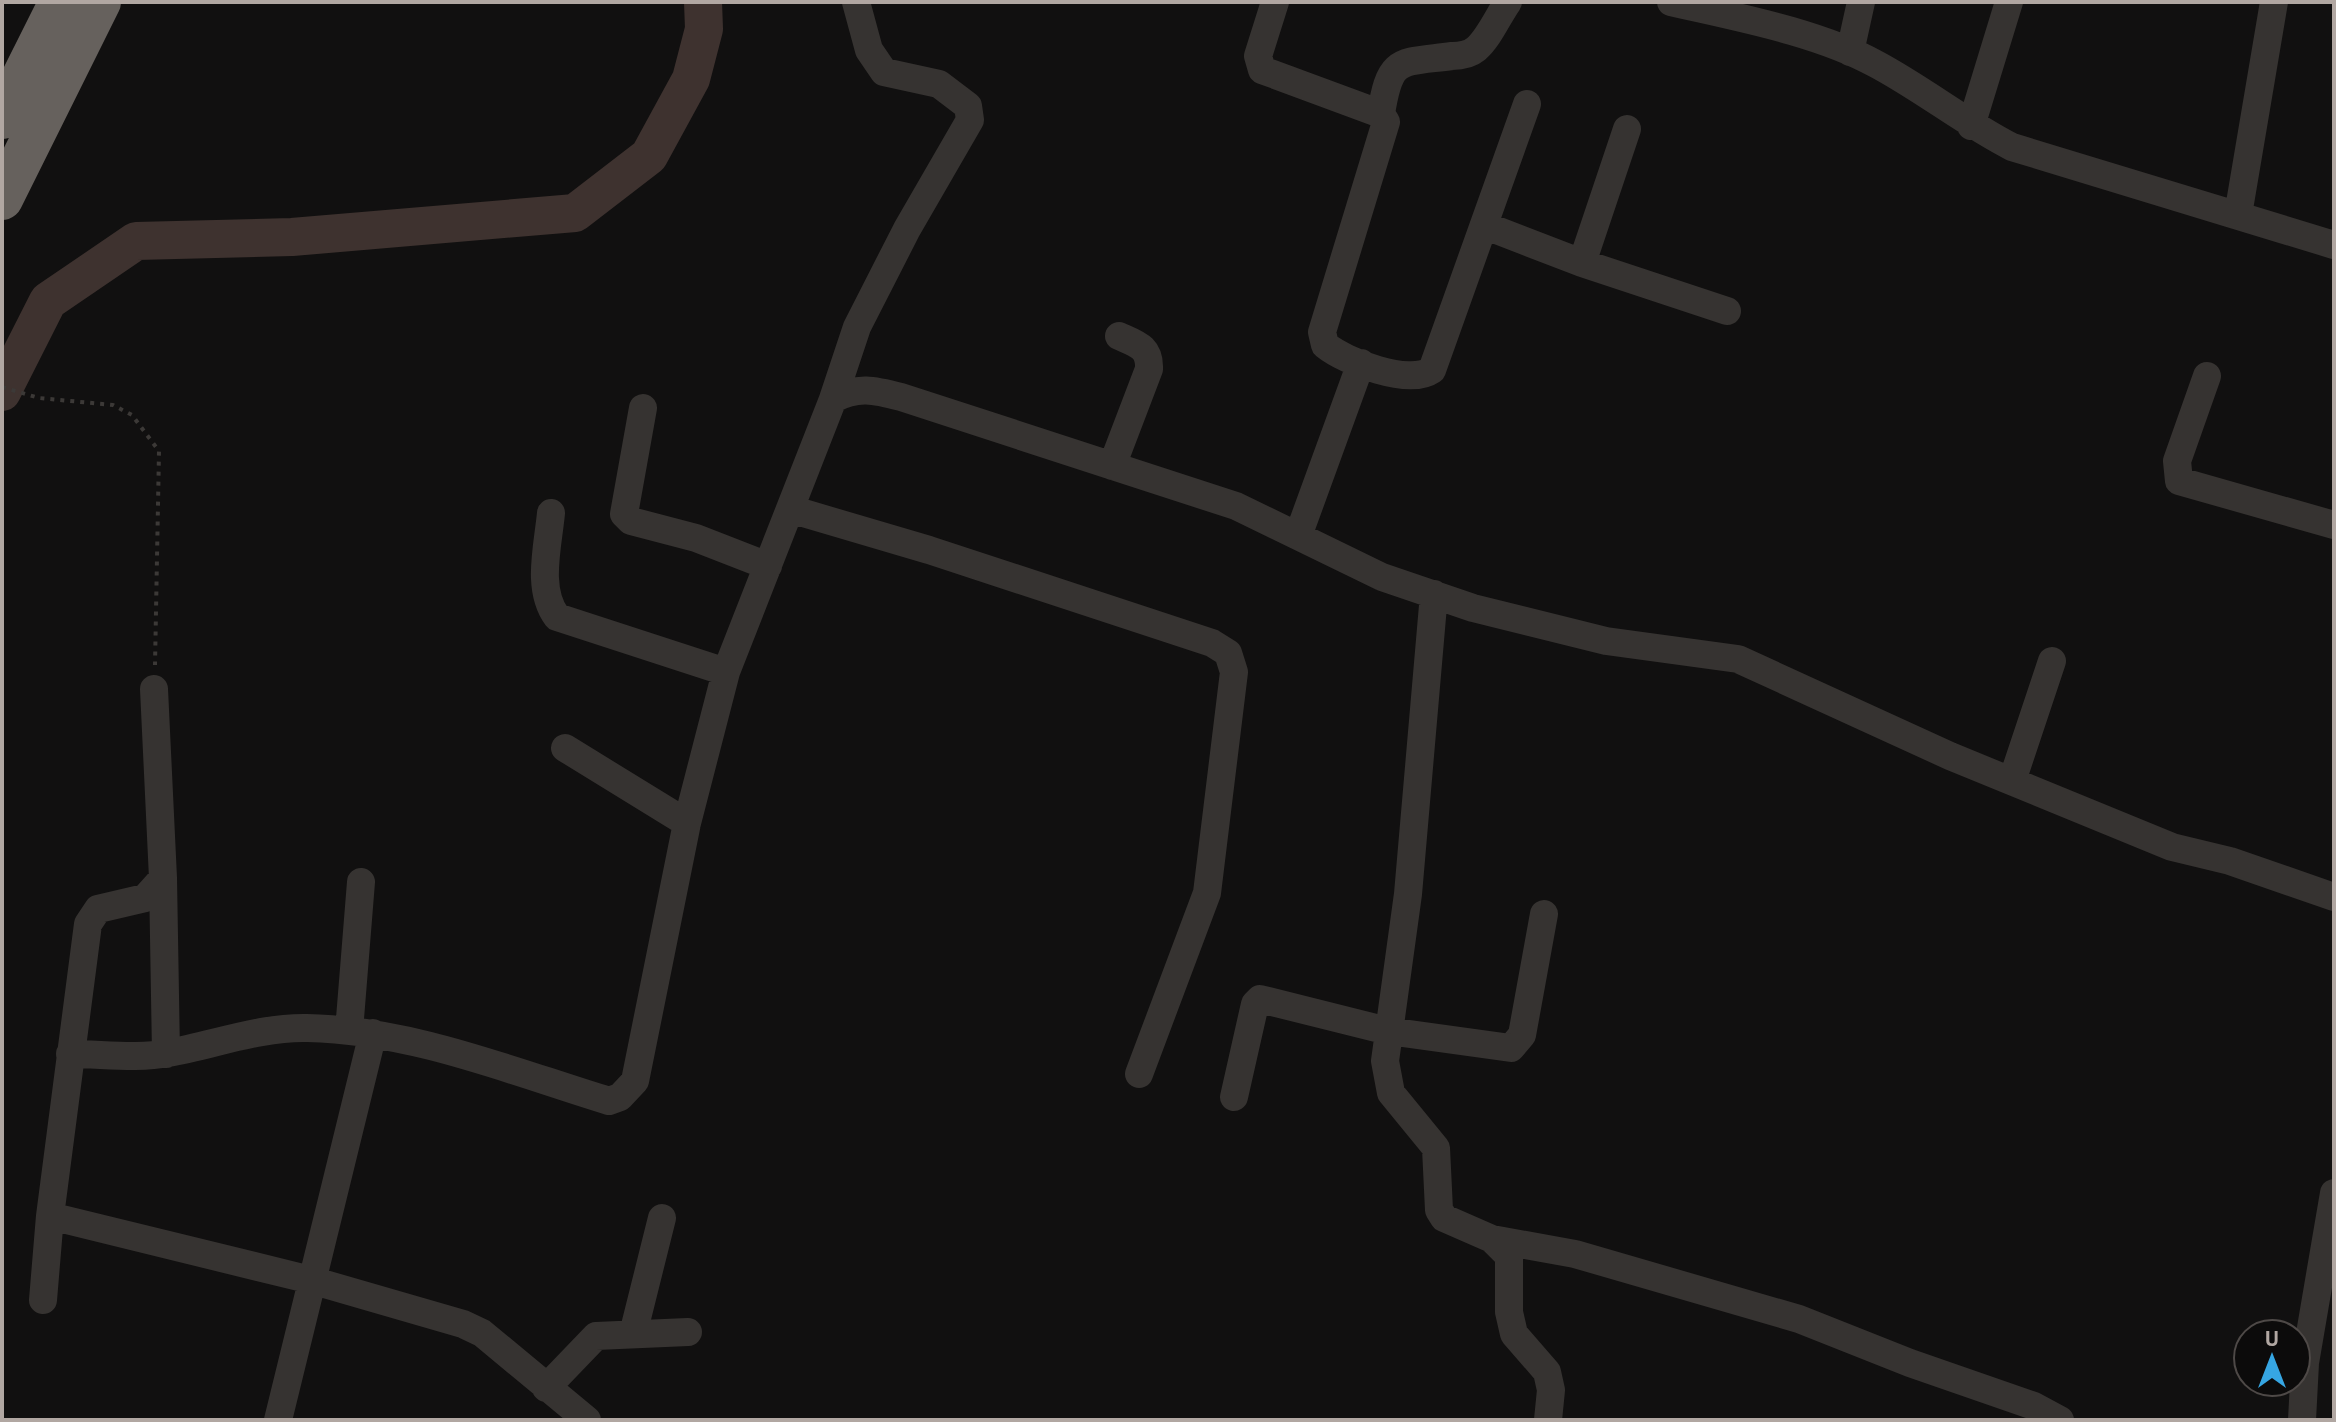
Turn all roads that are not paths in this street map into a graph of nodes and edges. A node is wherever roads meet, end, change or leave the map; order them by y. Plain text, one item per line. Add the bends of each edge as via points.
1 (60, 2) edge
2 (100, 2) edge
3 (856, 2) edge
4 (1275, 2) edge
5 (1508, 2) edge
6 (1671, 2) edge
7 (1861, 2) edge
8 (2009, 2) edge
9 (2274, 2) edge
10 (1850, 52) junction
11 (1527, 104) dead end
12 (1381, 114) junction
13 (2, 118) edge
14 (1971, 126) junction
15 (1627, 129) dead end
16 (2, 199) edge
17 (2238, 215) junction
18 (1486, 226) junction
19 (2334, 245) edge
20 (1582, 263) junction
21 (1727, 311) dead end
22 (1119, 336) dead end
23 (1361, 363) junction
24 (2207, 376) dead end
25 (833, 399) junction
26 (643, 408) dead end
27 (1112, 466) junction
28 (790, 509) junction
29 (551, 513) dead end
30 (2334, 525) edge
31 (1298, 536) junction
32 (768, 566) junction
33 (1434, 594) junction
34 (2052, 661) dead end
35 (726, 672) junction
36 (154, 689) road end
37 (565, 748) dead end
38 (2012, 781) junction
39 (687, 823) junction
40 (163, 878) junction
41 (361, 882) dead end
42 (2334, 897) edge
43 (1544, 914) dead end
44 (1388, 1031) junction
45 (361, 1032) junction
46 (70, 1054) junction
47 (166, 1054) junction
48 (1139, 1074) dead end
49 (1234, 1097) dead end
50 (2334, 1193) edge
51 (50, 1216) junction
52 (662, 1218) dead end
53 (1492, 1239) junction
54 (311, 1280) junction
55 (43, 1300) dead end
56 (688, 1332) dead end
57 (633, 1334) junction
58 (546, 1388) junction
59 (278, 1420) edge
60 (587, 1420) edge
61 (1548, 1420) edge
62 (2060, 1420) edge
63 (2302, 1420) edge

1 - 13 highway
2 - 16 highway
3 - 25 street via 869,50 884,72 939,84 968,106 970,120 857,327
4 - 12 street via 1258,56 1262,70
5 - 12 street via 1475,50 1421,59 1392,71
6 - 10 street
7 - 10 street
8 - 14 street
9 - 17 street
10 - 14 street
11 - 18 street
12 - 23 street via 1386,122 1322,332 1322,340 1334,352
14 - 17 street via 2012,147
15 - 20 street
17 - 19 street
18 - 20 street
18 - 23 street via 1432,370 1408,377
20 - 21 street
22 - 27 street via 1150,356
23 - 31 street
24 - 30 street via 2177,461 2179,481
25 - 27 street via 852,389 871,389
25 - 28 street
26 - 32 street via 624,514 631,521 696,538
27 - 31 street via 1236,506
28 - 32 street
28 - 48 street via 944,554 1212,643 1228,653 1234,672 1207,893
29 - 35 street via 545,583 548,605 557,617
31 - 33 street via 1382,577
32 - 35 street
33 - 38 street via 1606,641 1738,659
33 - 44 street via 1408,894
34 - 38 street
35 - 39 street
36 - 40 street
37 - 39 street
38 - 42 street via 2172,847
39 - 45 street via 635,1081 620,1097 609,1101 415,1042
40 - 46 street via 145,898 98,909 90,916
40 - 47 street
41 - 45 street
43 - 44 street via 1522,1035 1511,1048
44 - 49 street via 1260,999
44 - 53 street via 1386,1078 1391,1093 1436,1148 1439,1210 1444,1218
45 - 47 street via 267,1032
45 - 54 street
46 - 47 street
46 - 51 street
50 - 63 street via 2305,1363
51 - 54 street
51 - 55 street
52 - 57 street
53 - 61 street via 1509,1256 1514,1334 1547,1372
53 - 62 street via 1575,1254 1799,1319
54 - 58 street via 463,1324 482,1333
54 - 59 street
56 - 57 street
57 - 58 street via 596,1336
58 - 60 street

